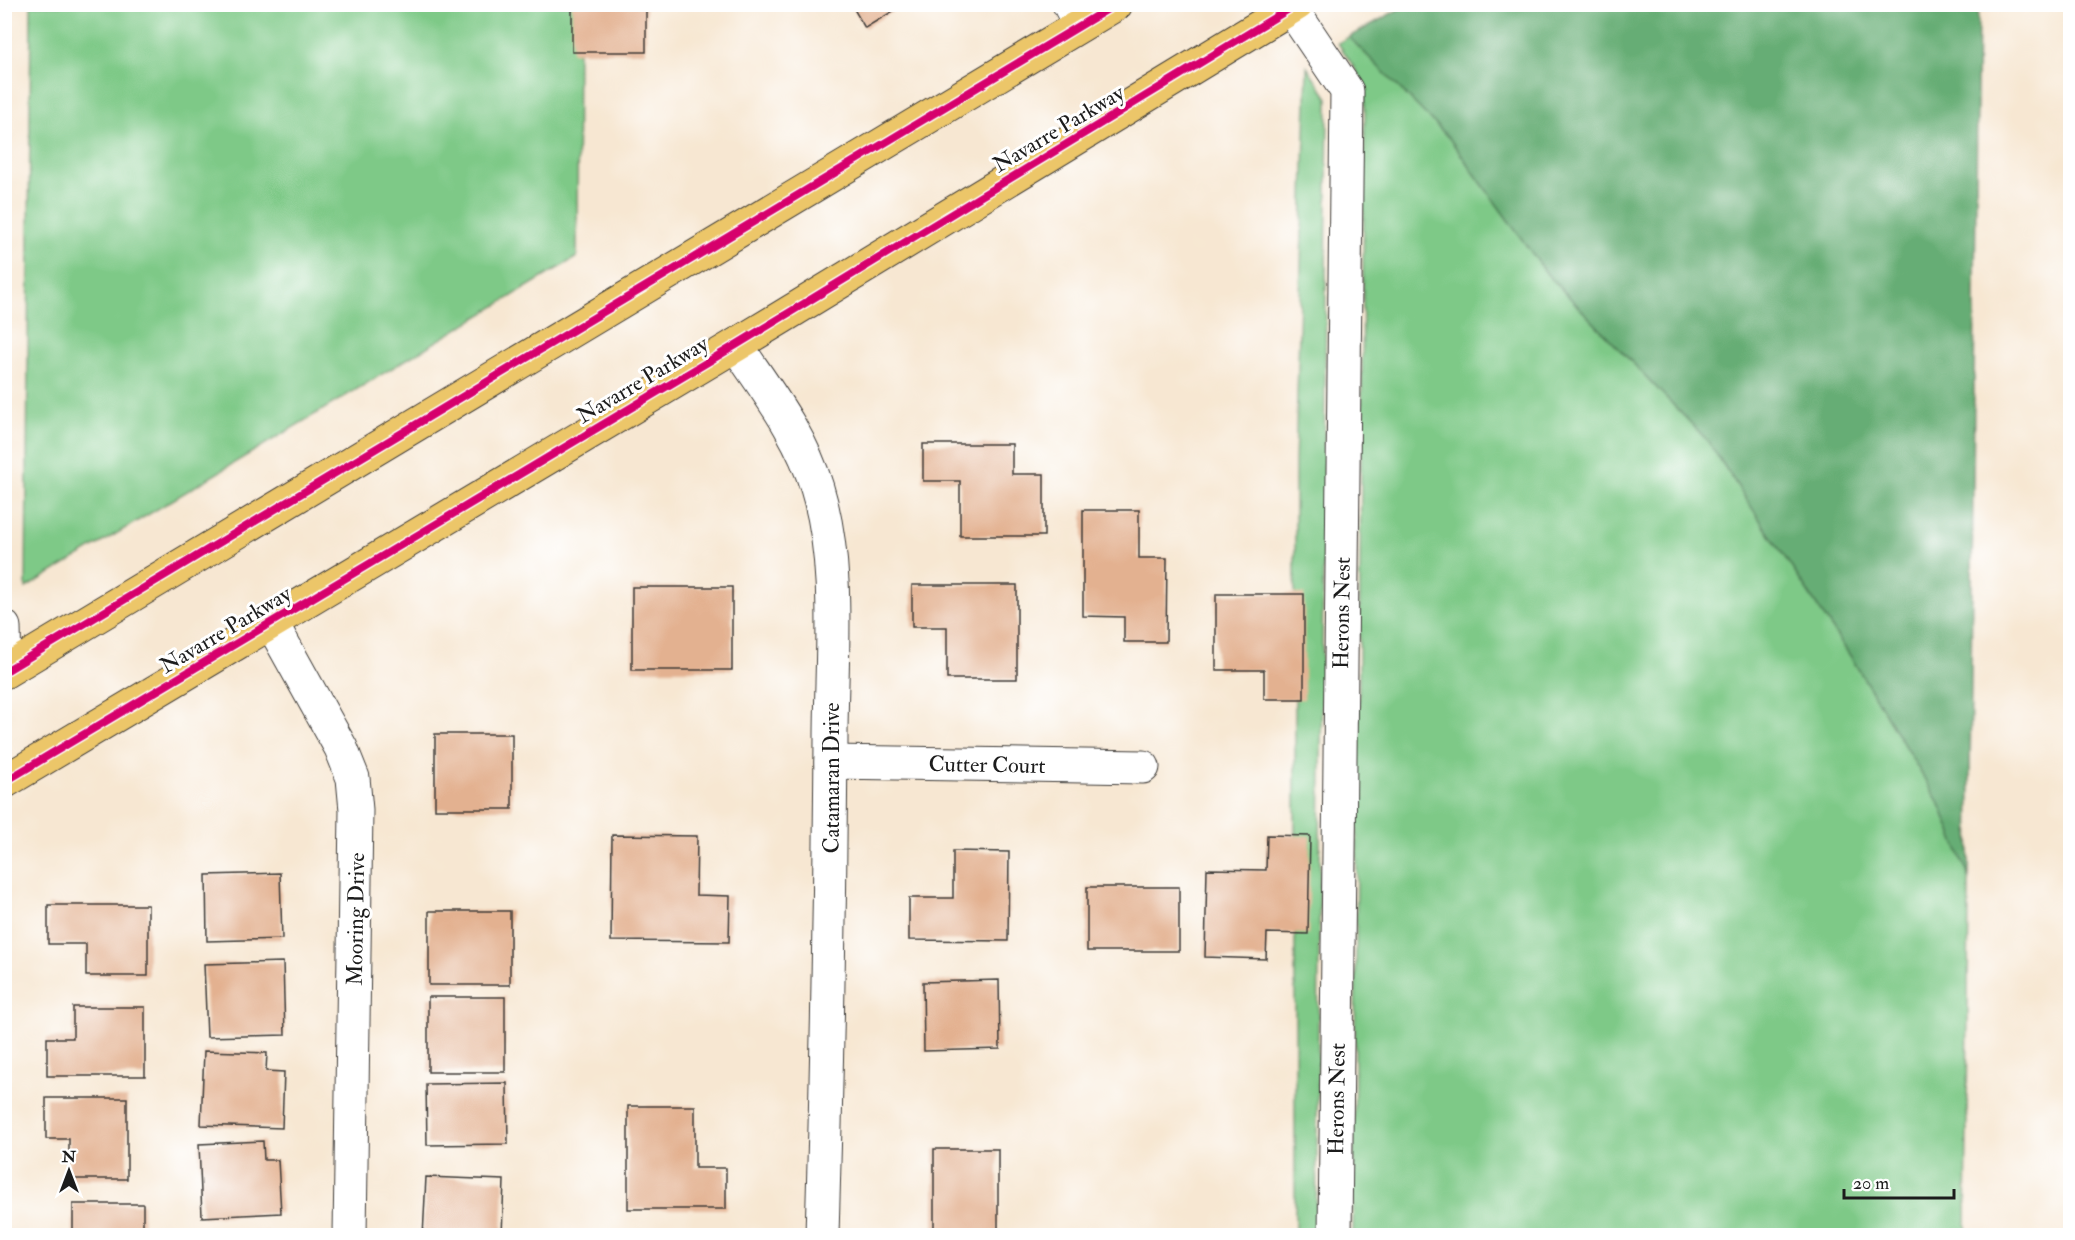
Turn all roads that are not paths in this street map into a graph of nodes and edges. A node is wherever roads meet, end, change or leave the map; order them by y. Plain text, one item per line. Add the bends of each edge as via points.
1 (1116, 4) edge
2 (1294, 6) edge
3 (1074, 15) edge
4 (736, 345) junction
5 (271, 622) junction
6 (4, 627) edge
7 (5, 671) edge
8 (831, 762) junction
9 (1143, 767) dead end
10 (4, 782) edge
11 (350, 1236) edge
12 (822, 1236) edge
13 (1335, 1236) edge

1 - 3 highway
2 - 4 highway, Navarre Parkway
2 - 13 street, Herons Nest via 1347,91
3 - 7 highway
4 - 5 highway, Navarre Parkway
4 - 8 street, Catamaran Drive via 795,432 817,486 827,527
5 - 10 highway, Navarre Parkway
5 - 11 street, Mooring Drive via 341,748 353,778 356,810
6 - 7 street
8 - 9 street, Cutter Court
8 - 12 street, Catamaran Drive

